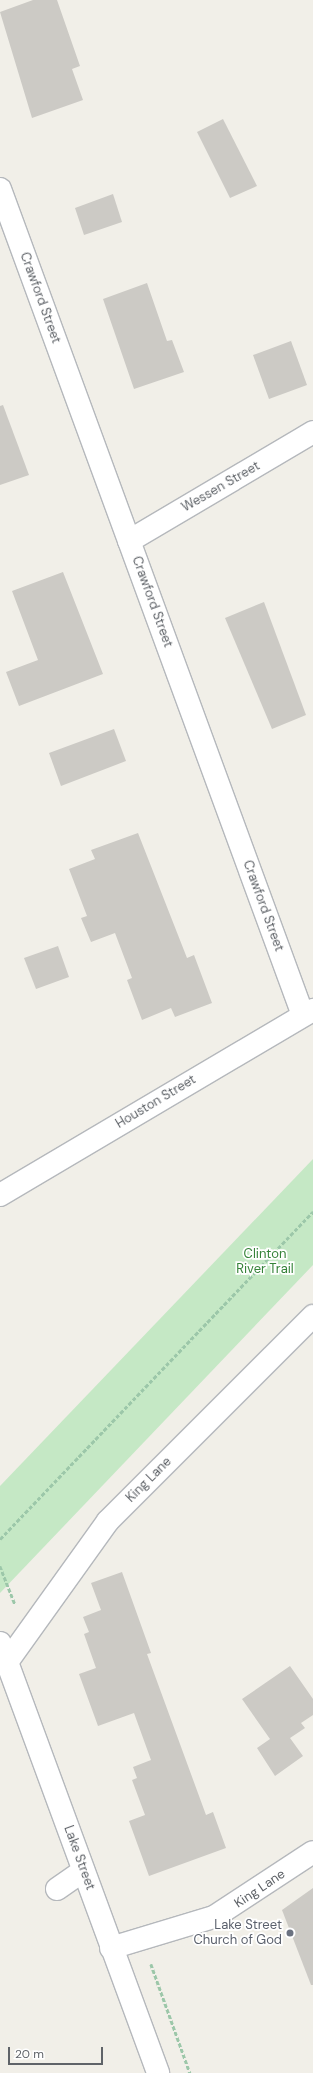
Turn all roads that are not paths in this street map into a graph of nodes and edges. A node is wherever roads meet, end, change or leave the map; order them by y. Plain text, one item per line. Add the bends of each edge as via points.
1 (0, 189) edge
2 (313, 432) edge
3 (129, 541) junction
4 (308, 1012) edge
5 (0, 1195) edge
6 (313, 1316) edge
7 (4, 1653) edge
8 (313, 1852) edge
9 (83, 1871) junction
10 (57, 1889) dead end
11 (112, 1948) junction
12 (158, 2073) edge

1 - 3 street, Crawford Street
2 - 3 street, Wessen Street
3 - 4 street, Crawford Street
4 - 5 street, Houston Street
6 - 7 street, King Lane via 108,1521
7 - 9 street, Lake Street
8 - 11 street, King Lane via 214,1917
9 - 10 street
9 - 11 street, Lake Street
11 - 12 street, Lake Street

